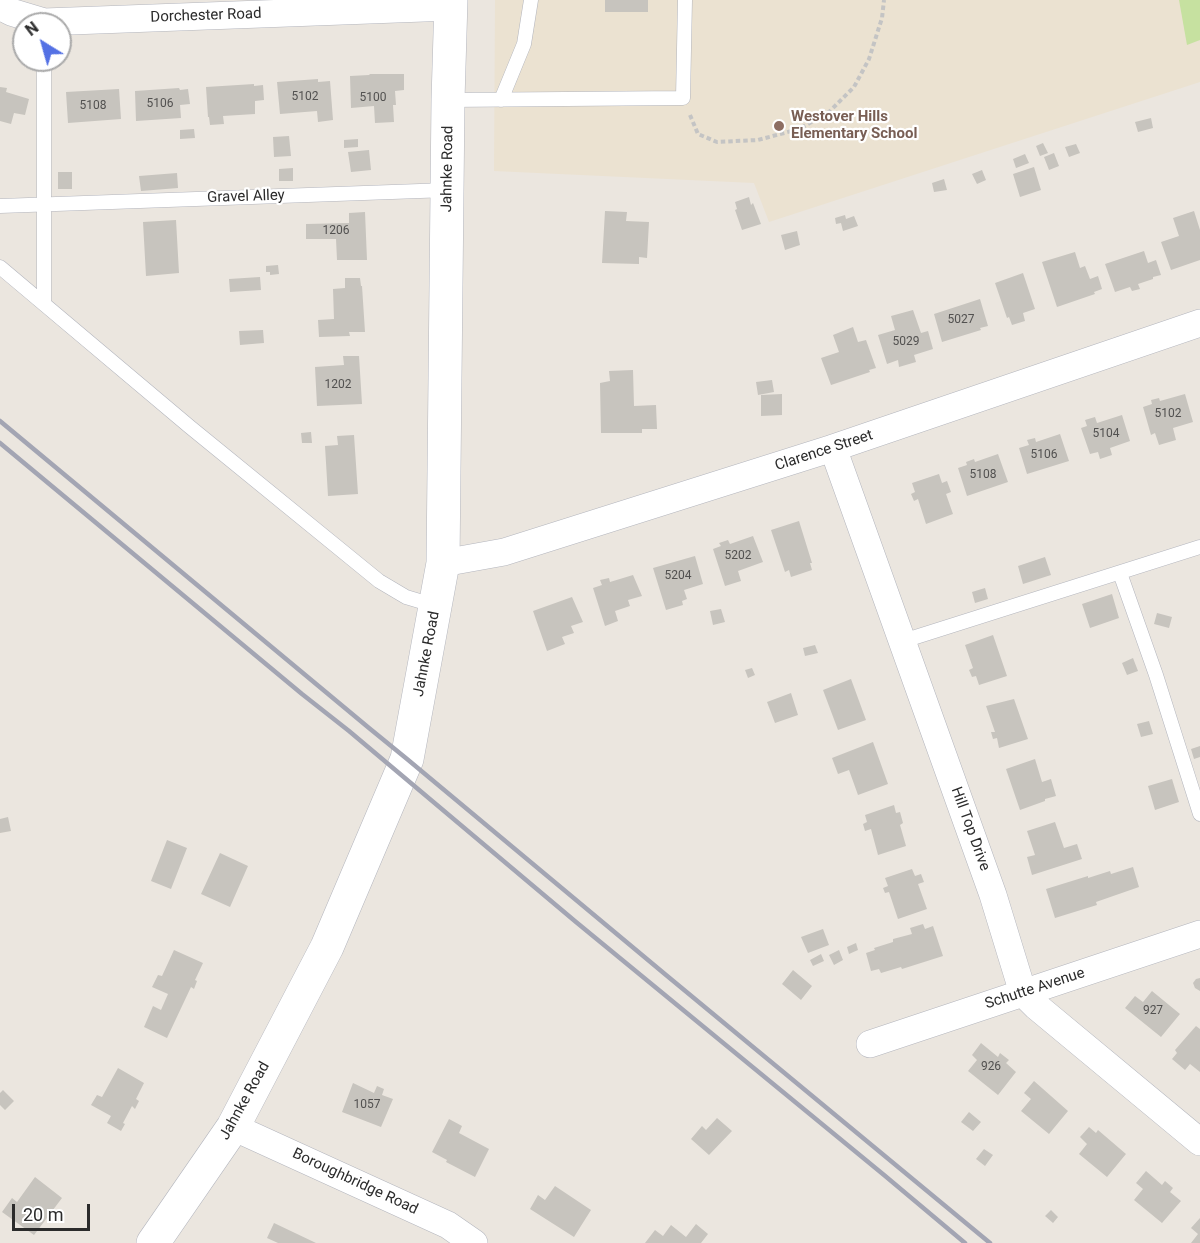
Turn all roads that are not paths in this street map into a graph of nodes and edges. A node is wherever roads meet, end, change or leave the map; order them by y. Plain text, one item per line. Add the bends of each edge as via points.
1 (531, 0) edge
2 (685, 0) edge
3 (451, 4) edge
4 (72, 22) edge
5 (44, 72) edge
6 (448, 100) junction
7 (501, 100) junction
8 (448, 190) junction
9 (44, 204) junction
10 (0, 206) edge
11 (0, 267) edge
12 (44, 304) junction
13 (1200, 323) edge
14 (833, 448) junction
15 (1200, 547) edge
16 (443, 563) junction
17 (1120, 573) junction
18 (436, 606) junction
19 (903, 641) junction
20 (1200, 814) edge
21 (1200, 934) edge
22 (1023, 993) junction
23 (870, 1044) dead end
24 (233, 1127) junction
25 (1200, 1142) edge
26 (153, 1243) edge
27 (474, 1243) edge

1 - 7 lane via 524,44
2 - 7 lane via 683,98
3 - 4 street, Dorchester Road
3 - 6 main road, Jahnke Road
5 - 9 lane
6 - 7 lane
6 - 8 main road, Jahnke Road
8 - 9 lane, Gravel Alley
8 - 16 main road, Jahnke Road
9 - 10 lane, Gravel Alley
9 - 12 lane
11 - 12 lane
12 - 18 lane via 379,581 406,597
13 - 14 street, Clarence Street
14 - 16 street, Clarence Street via 504,552
14 - 19 street, Hill Top Drive
15 - 17 lane
16 - 18 main road, Jahnke Road
17 - 19 lane
17 - 20 lane
18 - 24 main road, Jahnke Road via 407,759 327,947
19 - 22 street, Hill Top Drive via 993,895
21 - 22 street, Schutte Avenue
22 - 23 street, Schutte Avenue
22 - 25 street
24 - 26 main road, Jahnke Road
24 - 27 street, Boroughbridge Road via 448,1225

